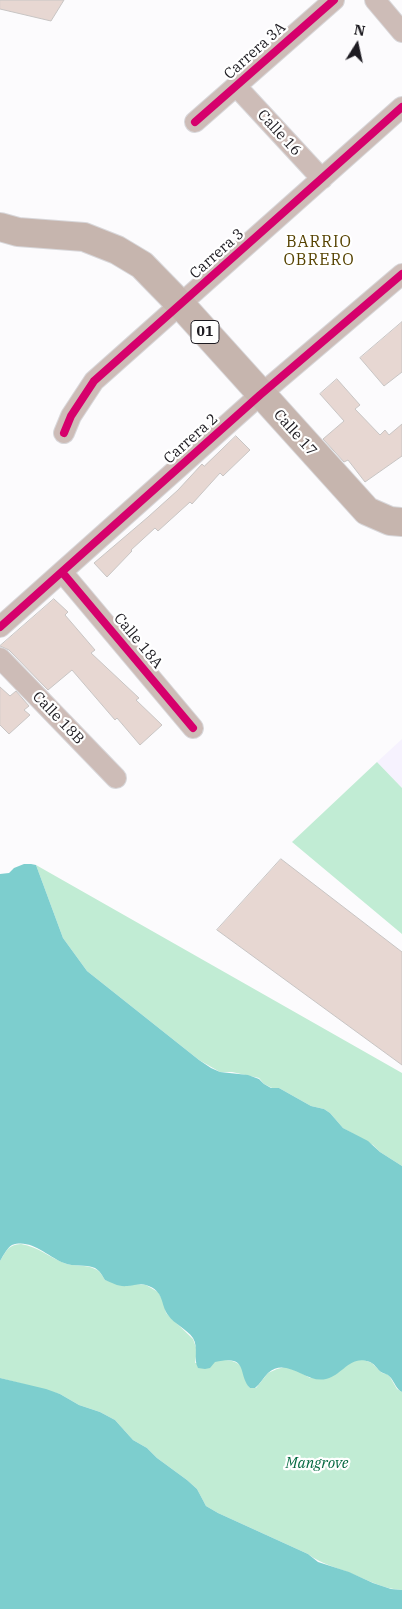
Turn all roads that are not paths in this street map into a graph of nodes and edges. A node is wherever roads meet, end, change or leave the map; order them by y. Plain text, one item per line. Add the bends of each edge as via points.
1 (334, 0) edge
2 (375, 0) edge
3 (402, 32) edge
4 (236, 86) junction
5 (402, 107) edge
6 (195, 122) dead end
7 (322, 179) junction
8 (0, 227) edge
9 (402, 274) edge
10 (181, 305) junction
11 (260, 395) junction
12 (64, 433) dead end
13 (402, 502) edge
14 (366, 512) junction
15 (402, 522) edge
16 (62, 572) junction
17 (0, 627) edge
18 (0, 658) edge
19 (193, 728) dead end
20 (116, 778) dead end

1 - 4 street, Carrera 3A
2 - 3 street
4 - 6 street, Carrera 3A
4 - 7 street, Calle 16
5 - 7 street, Carrera 3
7 - 10 street, Carrera 3
8 - 10 highway, Calle 17 / 01 via 18,232 84,237 117,250 142,265
9 - 11 street, Carrera 2
10 - 11 highway, Calle 17 / 01
10 - 12 street, Carrera 3 via 94,380
11 - 14 highway, Calle 17 / 01
11 - 16 street, Carrera 2
13 - 14 highway via 392,508
14 - 15 highway, 01
16 - 17 street, Carrera 2
16 - 19 street, Calle 18A
18 - 20 street, Calle 18B

